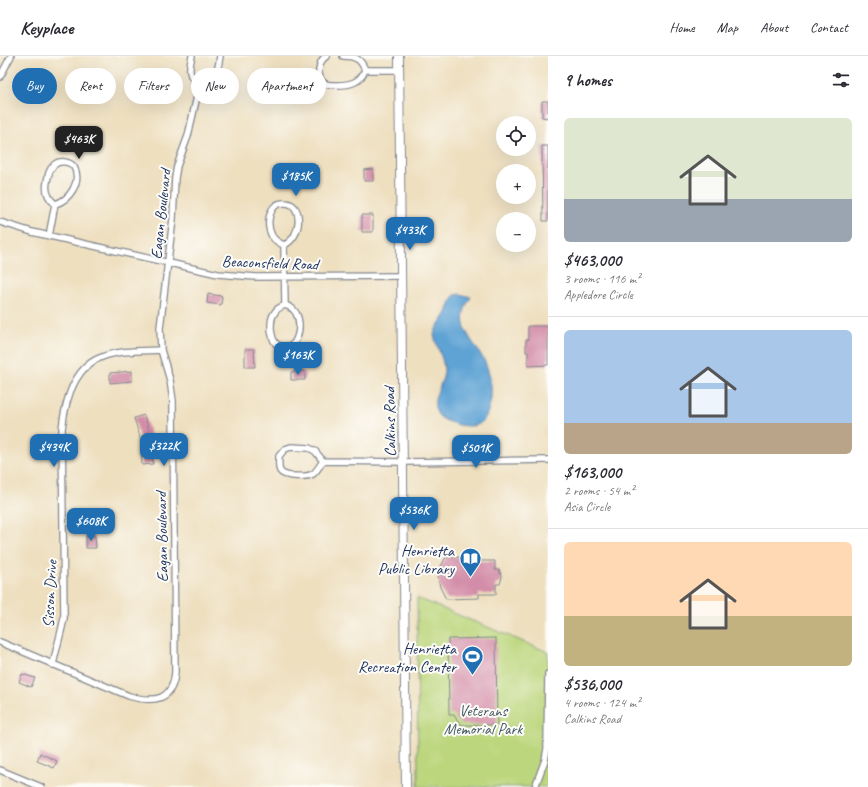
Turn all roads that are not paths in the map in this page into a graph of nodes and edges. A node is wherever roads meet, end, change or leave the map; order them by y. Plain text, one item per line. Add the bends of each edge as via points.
1 (11, 56) edge
2 (192, 56) edge
3 (220, 56) edge
4 (327, 56) edge
5 (343, 56) edge
6 (399, 56) edge
7 (217, 68) edge
8 (366, 70) junction
9 (399, 70) junction
10 (191, 74) edge
11 (0, 77) edge
12 (195, 104) edge
13 (55, 204) junction
14 (0, 222) edge
15 (49, 236) junction
16 (284, 245) junction
17 (168, 263) junction
18 (285, 276) junction
19 (401, 276) junction
20 (285, 305) junction
21 (161, 350) junction
22 (548, 460) edge
23 (323, 461) junction
24 (404, 462) junction
25 (0, 642) edge
26 (53, 665) junction
27 (548, 674) edge
28 (0, 770) edge
29 (41, 787) edge
30 (406, 787) edge
31 (535, 787) edge

1 - 11 street
2 - 10 street
3 - 7 street
4 - 8 street via 320,63 324,83 349,85
5 - 8 street via 357,58
6 - 9 main road, Calkins Road
8 - 9 street
9 - 19 main road, Calkins Road
12 - 17 street, Eagan Boulevard via 174,178
13 - 13 street via 66,199 73,191 76,172 68,162 54,164 49,173 46,192
13 - 15 street
14 - 15 street, Beaconsfield Road
15 - 17 street, Beaconsfield Road
16 - 16 street via 290,243 298,231 296,210 294,206 285,203 273,207 270,216 272,235 278,243
16 - 18 street
17 - 18 street, Beaconsfield Road via 218,274
17 - 21 street, Eagan Boulevard via 160,328
18 - 19 street, Beaconsfield Road
18 - 20 street
19 - 24 main road, Calkins Road
20 - 20 street via 275,312 271,321 272,337 281,347 291,346 298,334 298,317 292,308
21 - 26 street, Sisson Drive via 101,357 80,375 72,386 67,400 62,429 64,618
21 - 26 street, Eagan Boulevard via 170,380 172,401 172,687 162,697 140,699
22 - 24 street
23 - 23 street via 309,448 285,448 279,456 280,470 287,476 314,473
23 - 24 street
24 - 30 main road, Calkins Road
25 - 26 street, Eagan Boulevard
27 - 31 street via 547,749
28 - 29 street

